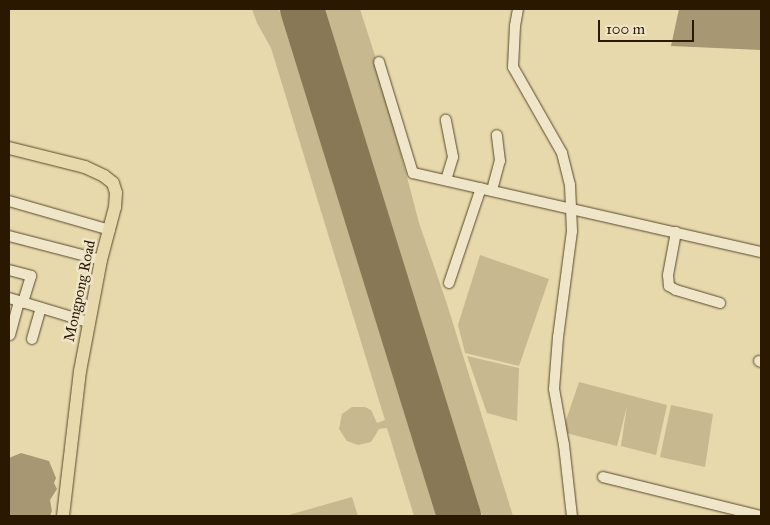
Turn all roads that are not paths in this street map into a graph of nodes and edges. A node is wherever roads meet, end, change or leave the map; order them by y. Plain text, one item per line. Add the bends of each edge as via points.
1 (518, 9) edge
2 (379, 62) dead end
3 (446, 120) dead end
4 (497, 135) dead end
5 (9, 148) edge
6 (446, 180) junction
7 (481, 188) junction
8 (492, 190) junction
9 (9, 201) edge
10 (110, 230) junction
11 (676, 232) junction
12 (9, 236) edge
13 (761, 252) edge
14 (101, 260) junction
15 (9, 270) edge
16 (449, 283) dead end
17 (9, 298) edge
18 (21, 302) junction
19 (720, 303) dead end
20 (41, 308) junction
21 (88, 322) junction
22 (10, 335) edge
23 (32, 339) dead end
24 (603, 478) dead end
25 (63, 516) edge
26 (572, 516) edge
27 (761, 516) edge

1 - 26 street via 513,67 562,153 570,185 572,231 554,389
2 - 6 street via 414,173
3 - 6 street via 453,157
4 - 8 street via 500,161
5 - 10 main road, Mongpong Road via 85,167 113,183 116,193
6 - 7 street
7 - 8 street
7 - 16 street
8 - 11 street
9 - 10 street
10 - 14 main road, Mongpong Road
11 - 13 street
11 - 19 street via 669,286
12 - 14 street
14 - 21 main road, Mongpong Road
15 - 18 street via 31,276
17 - 18 street
18 - 20 street
18 - 22 street
20 - 21 street
20 - 23 street
21 - 25 main road, Mongpong Road
24 - 27 street

